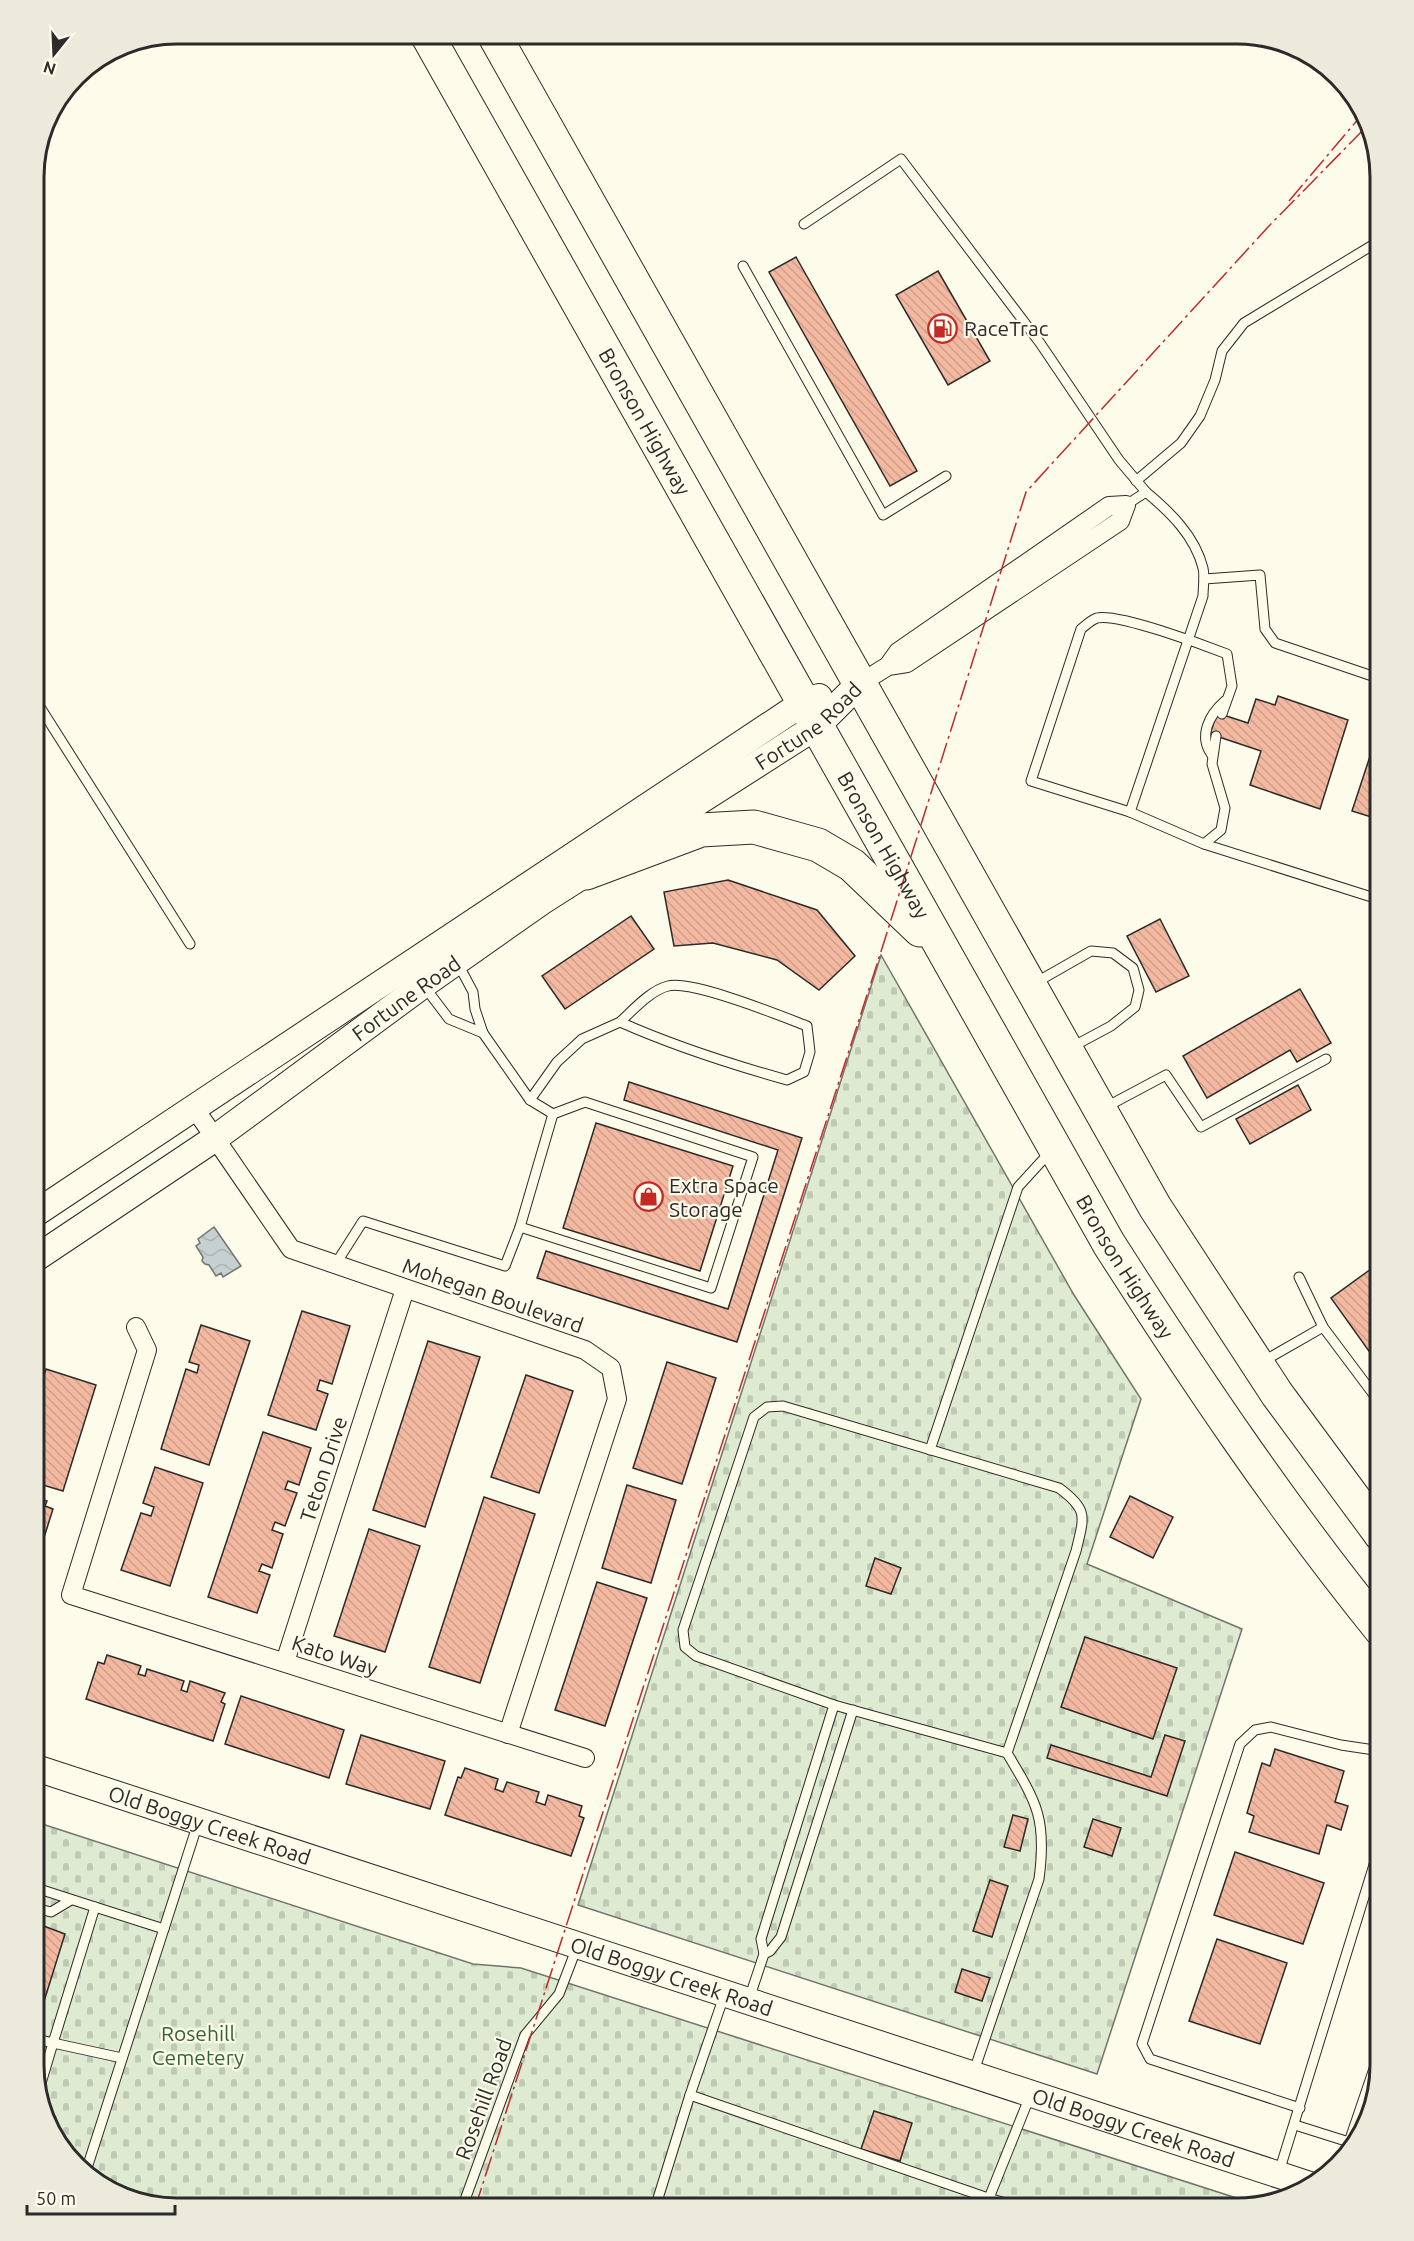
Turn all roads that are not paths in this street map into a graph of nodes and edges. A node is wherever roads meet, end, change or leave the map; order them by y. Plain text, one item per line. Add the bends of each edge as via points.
1 (432, 44) edge
2 (499, 44) edge
3 (804, 224) dead end
4 (1370, 247) edge
5 (743, 266) dead end
6 (946, 476) dead end
7 (1136, 481) junction
8 (1146, 492) junction
9 (1126, 505) joint
10 (1204, 579) junction
11 (1189, 639) junction
12 (1370, 675) edge
13 (859, 684) junction
14 (1227, 698) junction
15 (44, 713) edge
16 (810, 714) junction
17 (1222, 714) dead end
18 (1216, 736) dead end
19 (1212, 755) junction
20 (1130, 812) junction
21 (1204, 844) junction
22 (586, 873) junction
23 (1370, 897) edge
24 (190, 944) dead end
25 (948, 957) junction
26 (457, 961) junction
27 (423, 984) junction
28 (1029, 987) junction
29 (620, 1022) junction
30 (483, 1033) junction
31 (1065, 1051) junction
32 (1326, 1059) dead end
33 (530, 1100) junction
34 (195, 1109) junction
35 (1099, 1110) junction
36 (553, 1114) junction
37 (214, 1139) junction
38 (1054, 1147) junction
39 (44, 1208) edge
40 (519, 1227) junction
41 (44, 1253) edge
42 (335, 1264) junction
43 (1299, 1278) dead end
44 (405, 1289) junction
45 (136, 1327) dead end
46 (1323, 1327) junction
47 (1258, 1365) junction
48 (1370, 1390) edge
49 (930, 1450) junction
50 (1370, 1521) edge
51 (1370, 1616) edge
52 (285, 1662) junction
53 (834, 1705) junction
54 (853, 1710) junction
55 (508, 1734) junction
56 (1370, 1749) edge
57 (1007, 1753) junction
58 (585, 1758) dead end
59 (44, 1771) edge
60 (199, 1821) junction
61 (1370, 1878) edge
62 (44, 1891) edge
63 (71, 1900) junction
64 (95, 1907) junction
65 (44, 1910) edge
66 (164, 1929) junction
67 (578, 1945) junction
68 (764, 1954) junction
69 (737, 1997) junction
70 (44, 2041) edge
71 (53, 2043) junction
72 (122, 2058) junction
73 (44, 2072) edge
74 (973, 2075) junction
75 (1367, 2091) edge
76 (1031, 2094) junction
77 (690, 2095) junction
78 (1300, 2108) junction
79 (1359, 2119) edge
80 (1294, 2125) junction
81 (1346, 2141) edge
82 (88, 2164) edge
83 (1278, 2175) junction
84 (1300, 2182) edge
85 (466, 2197) edge
86 (658, 2197) edge
87 (988, 2198) joint

1 - 16 highway, Bronson Highway
2 - 13 highway
3 - 7 lane via 901,159 1040,343
4 - 7 lane via 1244,323 1222,351 1200,416 1182,442
5 - 6 lane via 883,514
7 - 8 lane
8 - 9 lane
8 - 10 lane via 1173,515 1193,544
9 - 13 street via 1109,506 898,652 888,666
10 - 11 lane via 1203,596
10 - 12 lane via 1260,575 1265,629 1275,643
11 - 14 lane via 1227,654 1232,686
11 - 20 lane
11 - 20 lane via 1112,618 1096,618 1081,629 1031,782
13 - 16 main road, Fortune Road
13 - 28 highway
14 - 17 lane
14 - 19 lane via 1212,712 1204,739
15 - 24 lane
16 - 22 main road, Fortune Road
16 - 25 highway, Bronson Highway
16 - 34 main road, Fortune Road
18 - 19 lane
19 - 21 lane via 1225,808 1221,830
20 - 21 lane
21 - 23 lane
22 - 25 highway via 701,830 754,827 818,845 852,865
22 - 26 main road, Fortune Road
25 - 38 highway, Bronson Highway
26 - 27 main road, Fortune Road
26 - 30 lane via 473,992
27 - 30 lane via 449,1019
27 - 37 main road, Fortune Road
28 - 31 highway
28 - 31 lane via 1091,951 1113,953 1133,968 1138,990 1135,1007 1111,1026
29 - 29 lane via 787,1080 804,1072 810,1052 807,1026 692,988 669,986 645,999
29 - 33 lane via 582,1039 557,1062
30 - 33 lane
31 - 35 highway
32 - 35 lane via 1201,1127 1166,1075
33 - 36 lane
34 - 37 street, Mohegan Boulevard
34 - 39 main road, Fortune Road
35 - 47 highway via 1155,1207
36 - 40 lane
36 - 40 lane via 585,1102 753,1157 711,1288
37 - 41 main road, Fortune Road
37 - 42 street, Mohegan Boulevard via 291,1250
38 - 49 lane via 1018,1187
38 - 51 highway, Bronson Highway via 1109,1244 1235,1436
40 - 42 lane via 505,1266 363,1221
42 - 44 street, Mohegan Boulevard
43 - 46 lane
44 - 52 street, Teton Drive
44 - 55 street, Mohegan Boulevard via 585,1350 611,1368 617,1399
45 - 52 street, Kato Way via 147,1350 71,1595
46 - 47 lane
46 - 48 lane
47 - 50 highway
49 - 53 lane via 783,1406 767,1407 754,1417 683,1630 685,1647 696,1656
49 - 57 lane via 1059,1488 1076,1501 1083,1519 1076,1551
52 - 55 street, Kato Way
53 - 54 lane
53 - 68 lane via 761,1939
54 - 57 lane
54 - 68 lane via 781,1937
55 - 58 street, Kato Way
56 - 78 lane via 1271,1727 1255,1730 1240,1744 1142,2044 1150,2058
57 - 74 lane via 1034,1798 1041,1819 1043,1852 1039,1879
59 - 60 main road, Old Boggy Creek Road
60 - 66 lane
60 - 67 main road, Old Boggy Creek Road
61 - 78 lane
62 - 63 lane
63 - 64 lane
63 - 65 lane via 51,1912
64 - 66 lane
64 - 71 lane
66 - 72 lane
67 - 69 main road, Old Boggy Creek Road
67 - 85 lane, Rosehill Road via 559,1994 525,2035
68 - 69 lane
69 - 74 main road, Old Boggy Creek Road
69 - 77 lane
70 - 71 lane
71 - 72 lane
71 - 73 lane
72 - 82 lane
74 - 76 main road, Old Boggy Creek Road
75 - 79 lane
76 - 83 main road, Old Boggy Creek Road
76 - 87 lane
77 - 86 lane
77 - 87 lane
78 - 80 lane
80 - 81 lane
80 - 83 lane
83 - 84 main road, Old Boggy Creek Road

